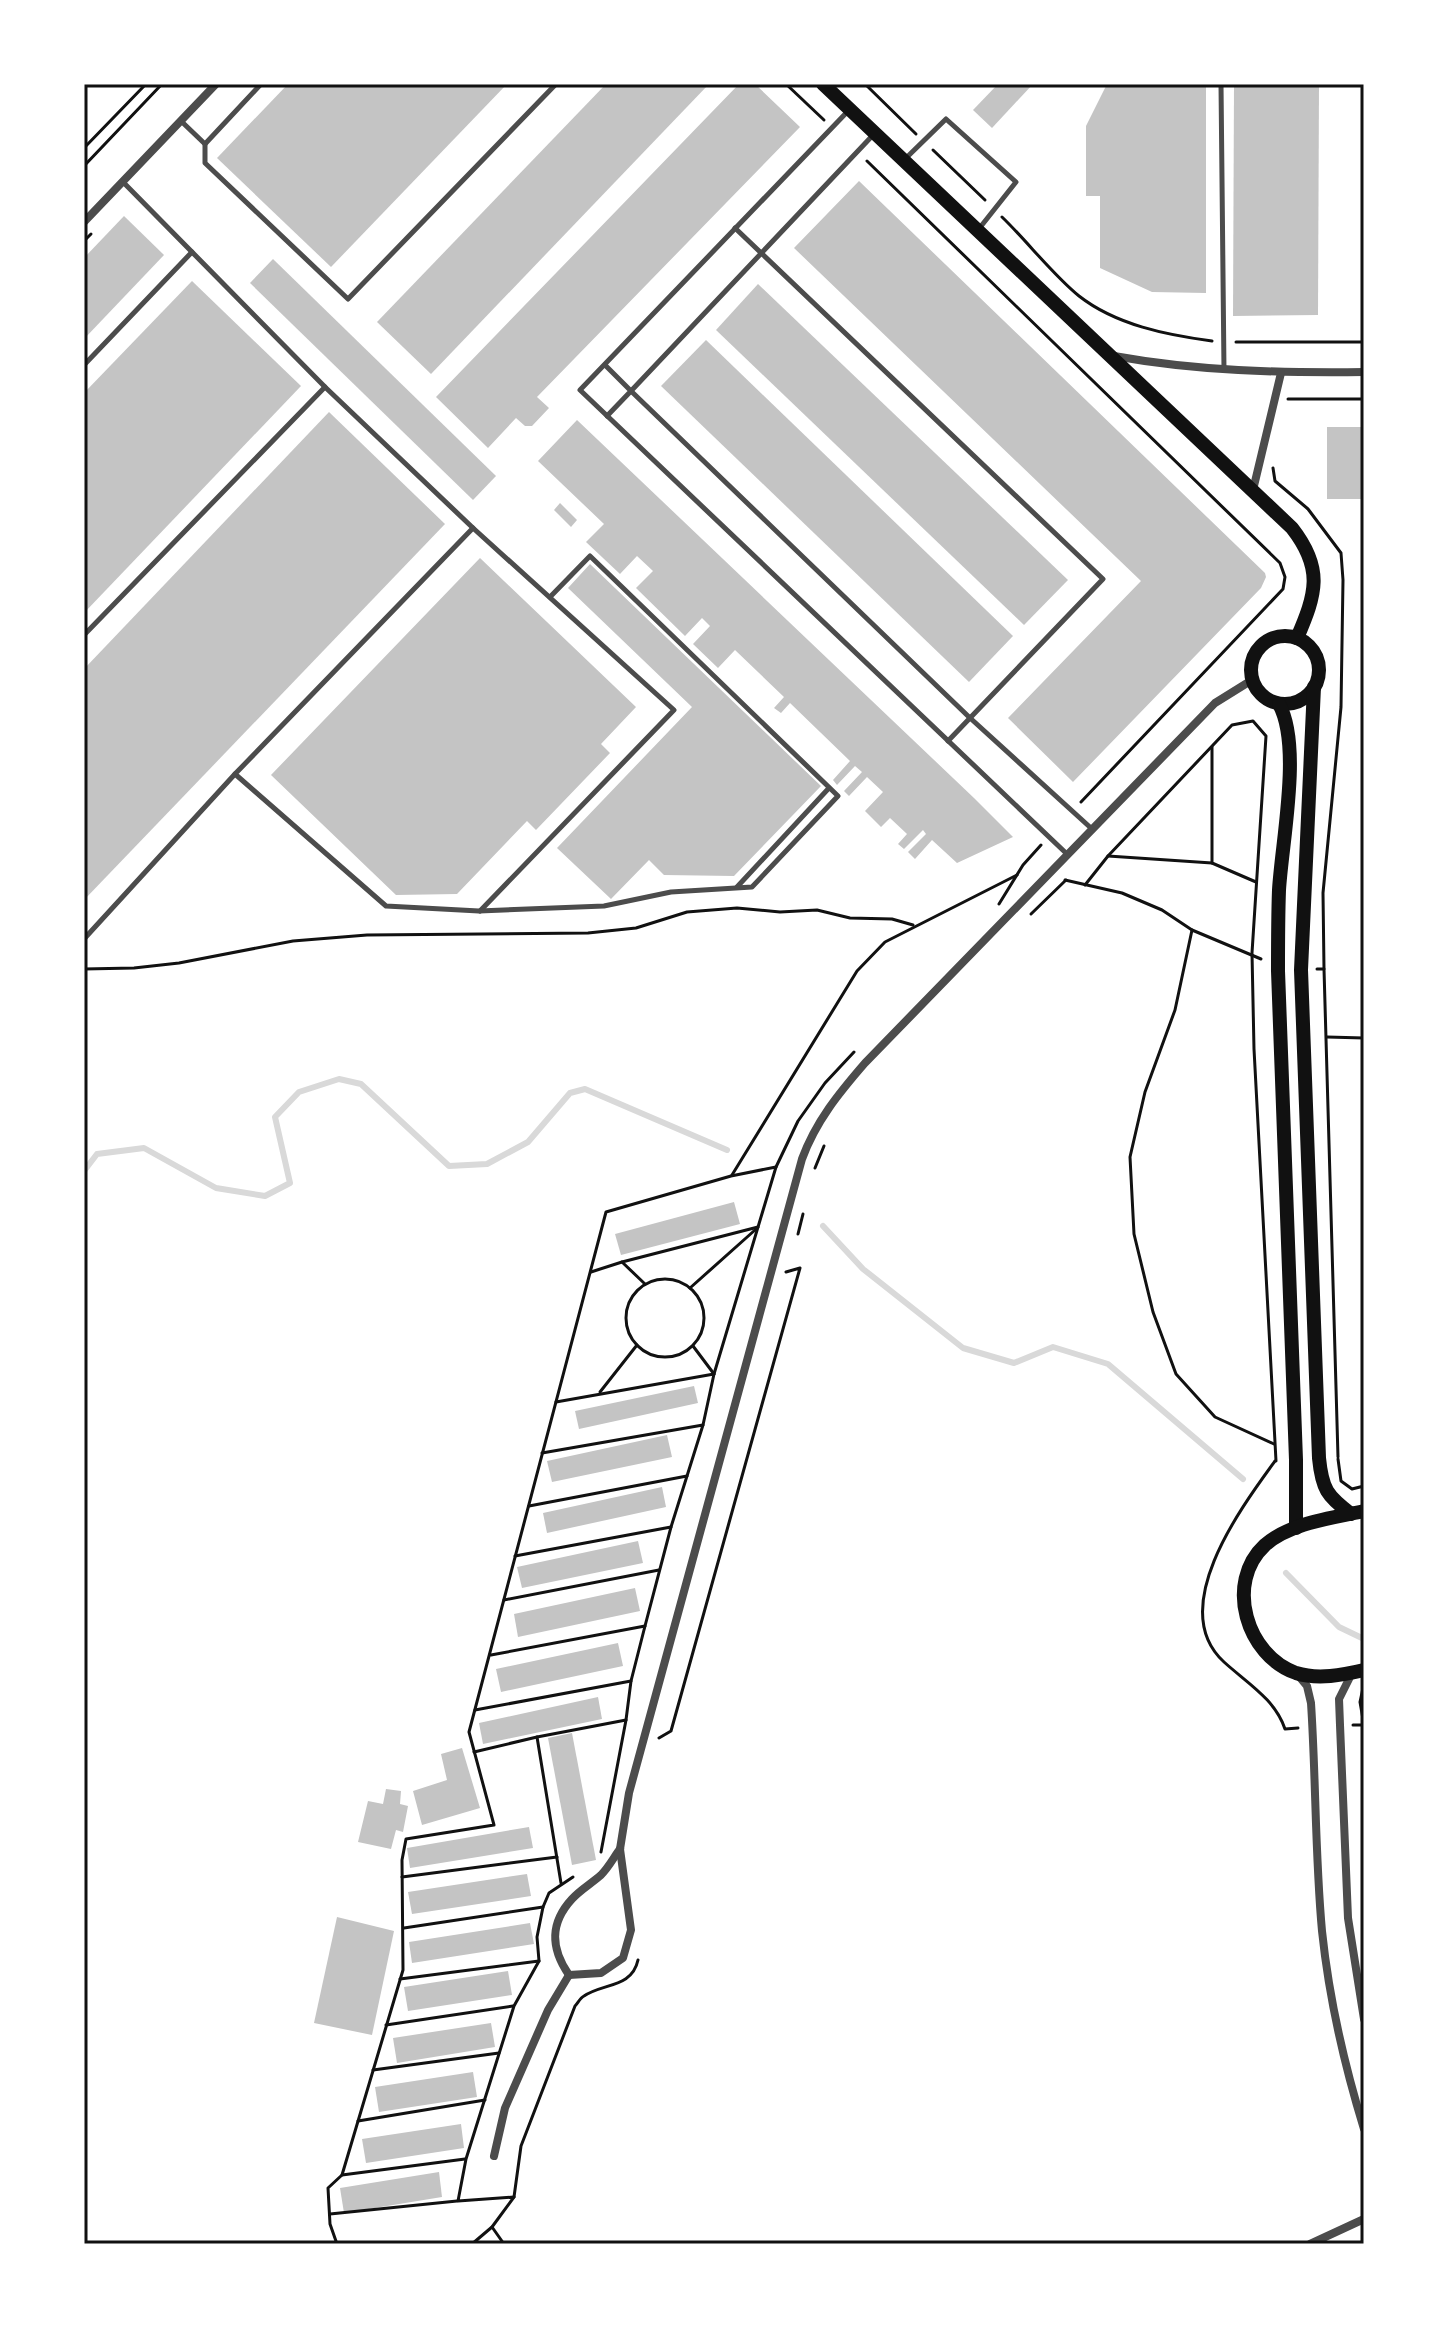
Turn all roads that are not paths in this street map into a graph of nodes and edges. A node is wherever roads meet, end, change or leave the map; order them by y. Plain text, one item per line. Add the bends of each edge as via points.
1 (216, 84) edge
2 (261, 84) edge
3 (556, 84) edge
4 (823, 84) edge
5 (1221, 84) edge
6 (850, 109) junction
7 (181, 121) junction
8 (875, 133) junction
9 (205, 144) junction
10 (904, 160) junction
11 (123, 182) junction
12 (84, 222) edge
13 (735, 228) junction
14 (978, 231) junction
15 (192, 252) junction
16 (760, 253) junction
17 (1109, 355) junction
18 (84, 365) edge
19 (605, 365) junction
20 (1224, 371) junction
21 (1364, 372) edge
22 (1281, 373) junction
23 (325, 387) junction
24 (631, 391) junction
25 (607, 416) junction
26 (1253, 490) junction
27 (473, 528) junction
28 (550, 597) junction
29 (84, 635) edge
30 (1297, 638) junction
31 (1252, 680) junction
32 (1314, 687) junction
33 (1279, 704) junction
34 (969, 717) junction
35 (948, 741) junction
36 (235, 774) junction
37 (829, 788) junction
38 (1093, 829) junction
39 (1068, 855) junction
40 (736, 888) junction
41 (479, 911) junction
42 (84, 939) edge
43 (1358, 1512) edge
44 (1296, 1528) junction
45 (1358, 1672) edge
46 (1297, 1673) junction
47 (620, 1849) junction
48 (569, 1975) junction
49 (1364, 2019) edge
50 (1364, 2129) edge
51 (494, 2156) dead end
52 (1364, 2219) edge
53 (1310, 2244) edge

1 - 7 street
2 - 9 lane
3 - 9 lane via 348,299 205,163
4 - 6 main road
5 - 20 lane
6 - 8 main road
6 - 13 lane
7 - 9 lane
7 - 11 street
8 - 10 main road
8 - 16 lane
10 - 14 main road
10 - 14 lane via 946,119 1016,182
11 - 12 street
11 - 15 lane
13 - 16 lane
13 - 19 lane
14 - 17 main road
15 - 18 lane
15 - 23 lane
16 - 24 lane
16 - 34 lane via 1103,579
17 - 20 street
17 - 26 main road
19 - 24 lane
19 - 25 lane via 580,390
20 - 22 street
21 - 22 street
22 - 26 street
23 - 27 lane
23 - 29 lane
24 - 25 lane
24 - 34 lane
25 - 35 lane
26 - 30 main road via 1292,528 1312,559 1312,603
27 - 28 lane
27 - 36 lane
28 - 37 lane via 590,556
28 - 41 lane via 674,710
30 - 31 main road via 1282,636 1257,651
30 - 32 main road via 1315,654
31 - 33 main road via 1267,700
31 - 38 street via 1215,703
32 - 33 main road via 1301,700
32 - 43 main road via 1301,970 1319,1458 1326,1492
33 - 44 main road via 1290,731 1278,971
34 - 35 lane
34 - 38 lane
35 - 39 lane
36 - 41 lane via 386,906
36 - 42 lane
37 - 40 lane
37 - 40 lane via 838,796 752,887
38 - 39 street
39 - 47 street via 865,1063 812,1131 640,1746
40 - 41 lane via 671,892 604,906
43 - 44 main road
44 - 46 main road via 1263,1547 1248,1575 1244,1606 1261,1648
45 - 46 main road
45 - 49 street via 1339,1699 1348,1918
46 - 50 street via 1307,1686 1313,1727 1322,1930 1334,2010
47 - 48 street via 560,1917 554,1937 558,1959
47 - 48 street via 631,1930 623,1958 601,1973
48 - 51 street via 505,2108
52 - 53 street

